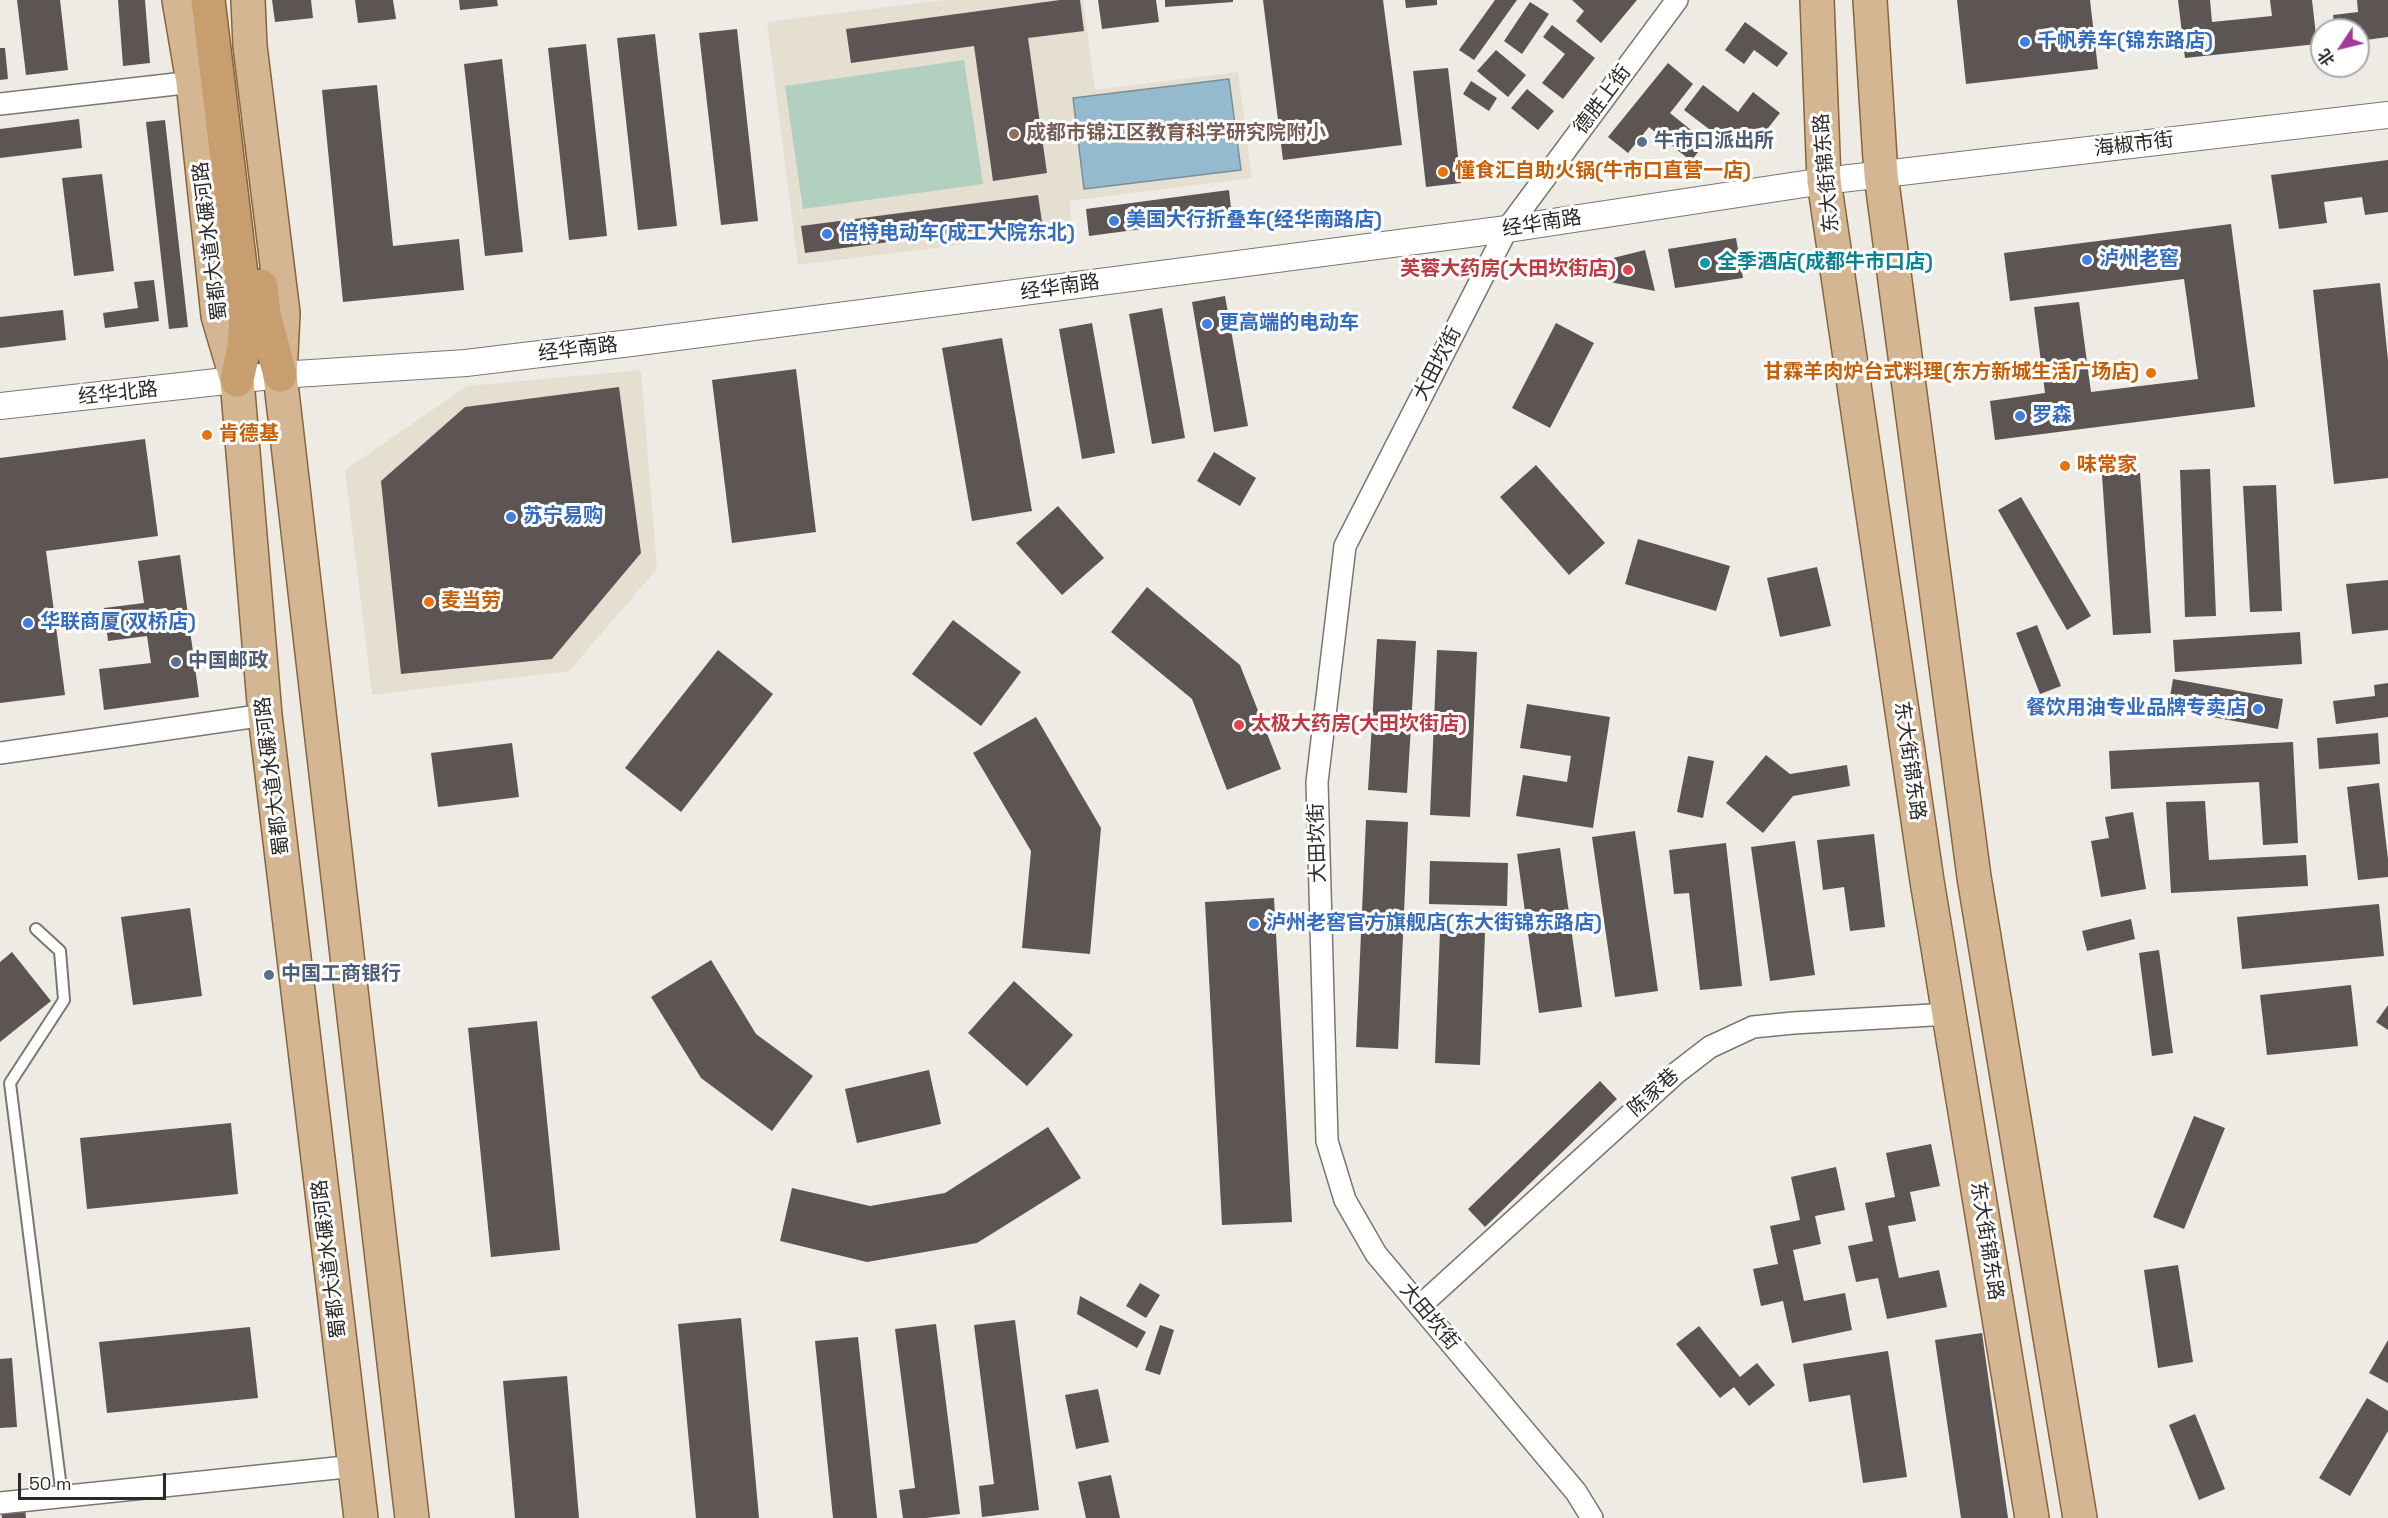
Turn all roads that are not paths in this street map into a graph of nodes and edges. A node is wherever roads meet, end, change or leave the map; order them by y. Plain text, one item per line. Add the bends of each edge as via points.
1 (179, 0) edge
2 (202, 0) edge
3 (208, 0) edge
4 (228, 0) edge
5 (248, 0) edge
6 (1677, 0) edge
7 (1817, 0) edge
8 (1870, 0) edge
9 (206, 85) junction
10 (0, 104) edge
11 (2388, 115) edge
12 (1881, 175) junction
13 (1824, 181) junction
14 (1507, 229) junction
15 (280, 375) junction
16 (237, 380) junction
17 (0, 406) edge
18 (265, 715) junction
19 (0, 753) edge
20 (36, 929) dead end
21 (1949, 1014) junction
22 (1419, 1306) junction
23 (355, 1466) junction
24 (62, 1496) junction
25 (0, 1503) edge
26 (361, 1518) edge
27 (412, 1518) edge
28 (1592, 1518) edge
29 (2032, 1518) edge
30 (2080, 1518) edge

1 - 9 main road
2 - 9 highway
3 - 9 highway
4 - 15 highway via 264,314
5 - 15 main road via 250,46 283,313
6 - 14 street, 德胜上街
7 - 13 main road, 东大街锦东路
8 - 12 main road
9 - 10 street
9 - 16 highway via 246,316
11 - 12 street, 海椒市街
12 - 13 street, 经华南路
12 - 30 main road via 1974,877
13 - 14 street, 经华南路
13 - 21 main road, 东大街锦东路
14 - 15 street, 经华南路 via 466,363
14 - 22 street, 大田坎街 via 1345,546 1317,782 1327,1141 1350,1209 1376,1254
15 - 16 street, 经华南路
15 - 27 main road
16 - 17 street, 经华北路
16 - 18 main road, 蜀都大道水碾河路
18 - 19 street
18 - 23 main road, 蜀都大道水碾河路
20 - 24 lane via 60,951 64,1000 10,1083
21 - 22 street, 陈家巷 via 1753,1027 1710,1047 1675,1074
21 - 29 main road, 东大街锦东路
22 - 28 street, 大田坎街 via 1576,1492
23 - 24 street
23 - 26 main road, 蜀都大道水碾河路
24 - 25 street

